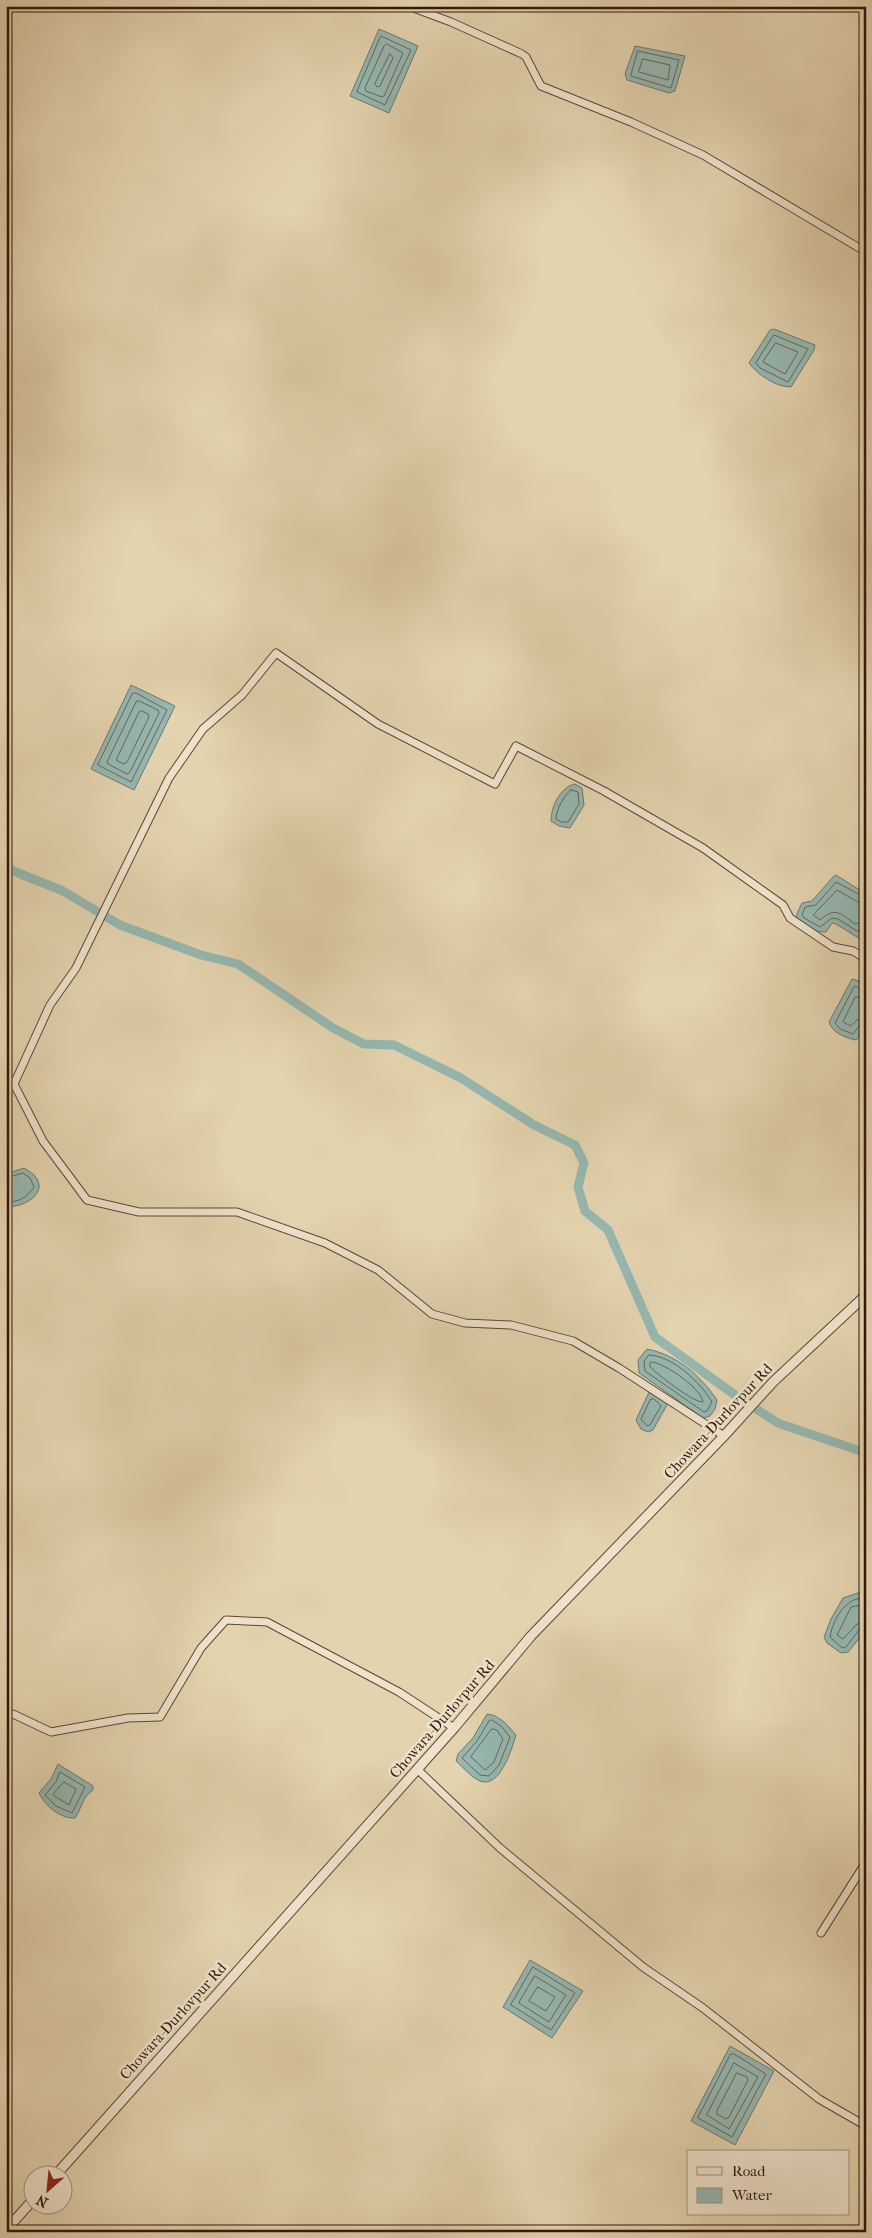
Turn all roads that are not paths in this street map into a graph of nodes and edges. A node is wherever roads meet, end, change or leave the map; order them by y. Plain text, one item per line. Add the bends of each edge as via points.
1 (124, 6) edge
2 (172, 6) edge
3 (408, 6) edge
4 (866, 252) edge
5 (866, 959) edge
6 (866, 1295) edge
7 (724, 1436) junction
8 (6, 1717) edge
9 (454, 1728) junction
10 (417, 1769) junction
11 (866, 1862) edge
12 (821, 1933) dead end
13 (866, 2126) edge
14 (64, 2166) edge
15 (22, 2212) edge
16 (6, 2230) edge

1 - 2 street
3 - 4 street via 522,54 540,86 703,154
5 - 7 street via 853,951 833,947 790,918 783,905 703,848 595,786 516,746 495,784 378,724 276,653 242,695 203,729 169,778 76,968 50,1005 14,1084 43,1141 87,1200 139,1212 237,1212 316,1240 378,1270 432,1314 465,1323 511,1325 573,1341
6 - 7 street, Chowara-Durlovpur Rd via 760,1395
7 - 9 street, Chowara-Durlovpur Rd via 532,1636
8 - 9 street via 13,1714 51,1732 128,1718 160,1716 201,1648 226,1620 266,1622 399,1692
9 - 10 street, Chowara-Durlovpur Rd
10 - 13 street via 500,1848 643,1967 703,2008 819,2098
10 - 14 street, Chowara-Durlovpur Rd
11 - 12 street
15 - 16 street

